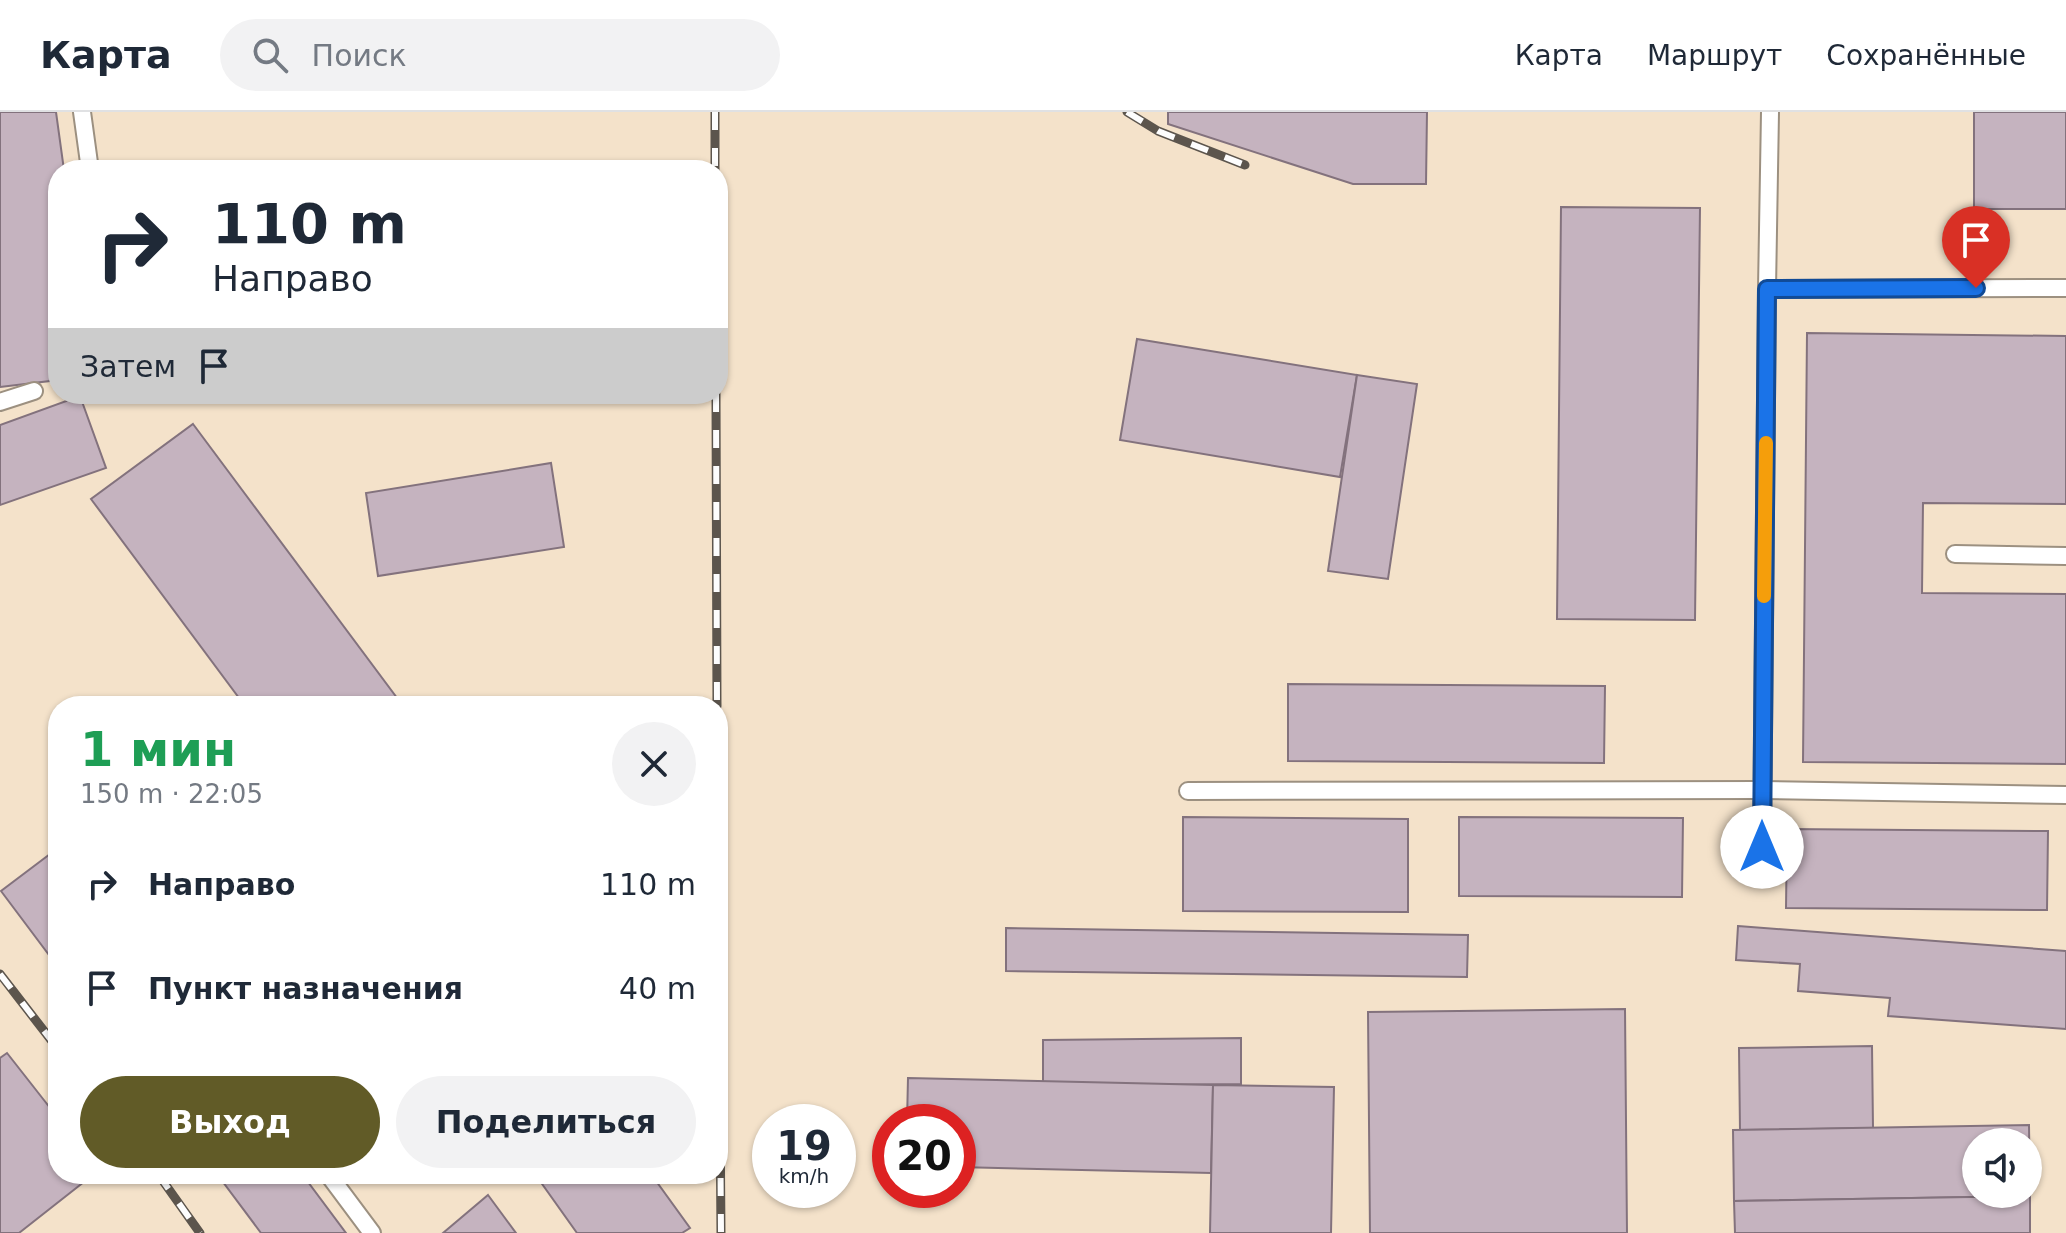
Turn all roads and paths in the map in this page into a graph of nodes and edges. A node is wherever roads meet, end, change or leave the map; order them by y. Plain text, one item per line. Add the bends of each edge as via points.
1 (82, 112) edge
2 (1770, 112) edge
3 (89, 160) edge
4 (2066, 288) edge
5 (1767, 289) junction
6 (34, 391) dead end
7 (0, 402) edge
8 (1955, 554) dead end
9 (2066, 556) edge
10 (1762, 790) junction
11 (1188, 791) dead end
12 (2066, 795) edge
13 (1762, 847) dead end
14 (335, 1184) edge
15 (372, 1233) edge

1 - 3 lane
2 - 5 lane
4 - 5 lane
5 - 10 lane
6 - 7 lane
8 - 9 lane
10 - 11 lane
10 - 12 lane
10 - 13 lane
14 - 15 lane

